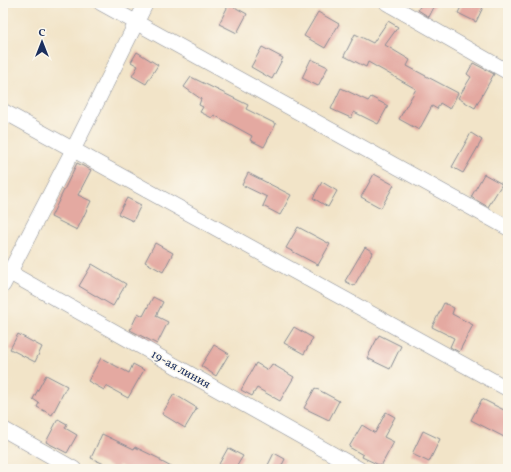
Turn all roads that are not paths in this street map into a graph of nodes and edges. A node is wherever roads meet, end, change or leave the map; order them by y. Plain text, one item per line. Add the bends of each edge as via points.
1 (101, 3) edge
2 (146, 3) edge
3 (387, 3) edge
4 (136, 22) junction
5 (508, 72) edge
6 (3, 111) edge
7 (73, 150) junction
8 (508, 228) edge
9 (5, 275) edge
10 (508, 389) edge
11 (3, 429) edge
12 (74, 469) edge
13 (359, 469) edge

1 - 4 street
2 - 4 street
3 - 5 street
4 - 7 street
4 - 8 street
6 - 7 street
7 - 9 street
7 - 10 street
9 - 13 street, 19-ая линия
11 - 12 street

